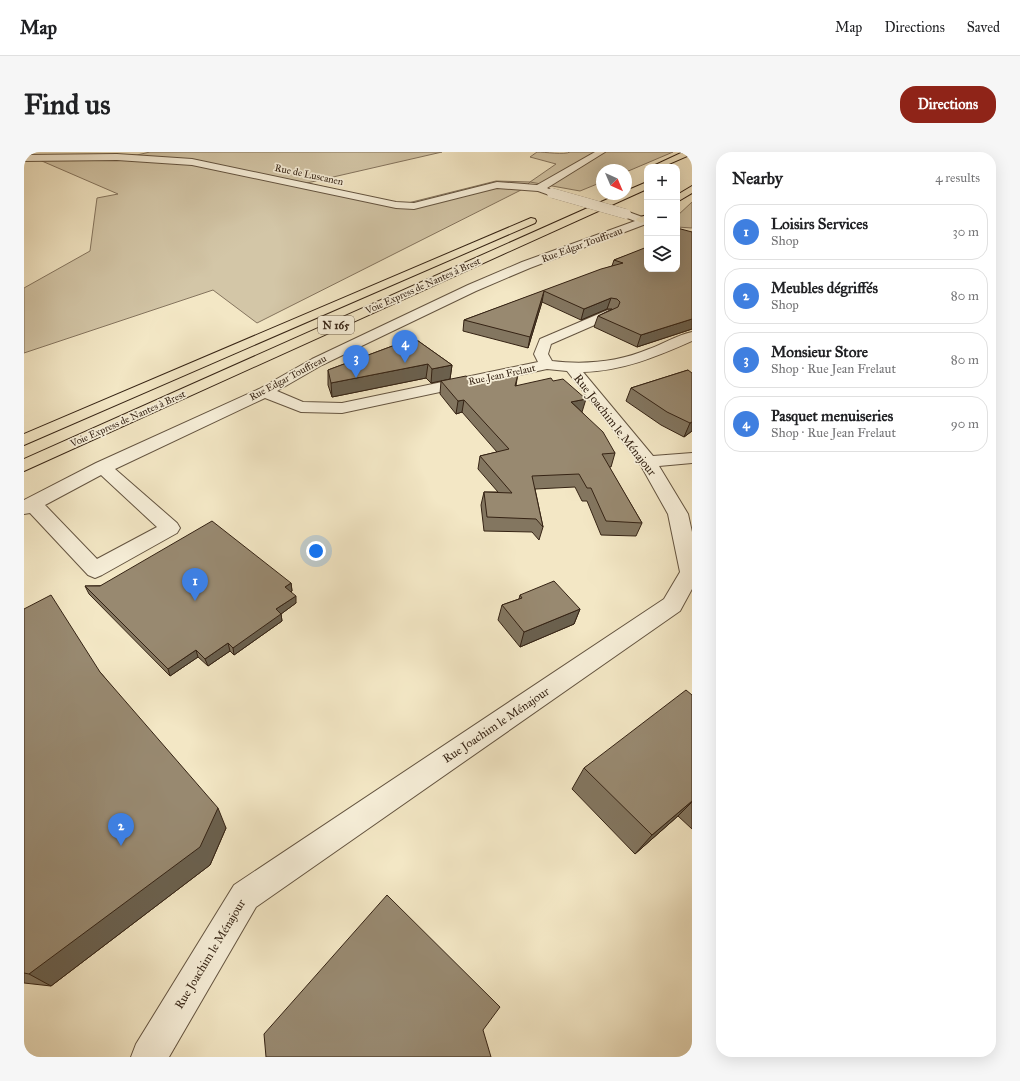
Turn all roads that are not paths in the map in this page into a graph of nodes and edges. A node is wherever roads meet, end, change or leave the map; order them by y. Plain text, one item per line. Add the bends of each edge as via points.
1 (601, 152) edge
2 (690, 152) edge
3 (24, 158) edge
4 (663, 164) edge
5 (644, 186) edge
6 (539, 188) junction
7 (692, 188) edge
8 (591, 195) dead end
9 (680, 198) edge
10 (556, 210) dead end
11 (542, 216) dead end
12 (644, 219) edge
13 (608, 314) edge
14 (692, 336) edge
15 (547, 365) junction
16 (572, 368) junction
17 (265, 392) junction
18 (24, 440) edge
19 (692, 458) edge
20 (648, 462) junction
21 (24, 466) edge
22 (102, 467) junction
23 (28, 505) edge
24 (149, 1057) edge

1 - 6 street
2 - 4 highway
3 - 6 street, Rue de Luscanen via 117,157 192,162 396,205 414,206 496,185
5 - 21 highway, Voie Express de Nantes à Brest / N 165
6 - 12 street, Rue de Luscanen, bridge
7 - 9 highway
8 - 10 highway
11 - 18 highway, Voie Express de Nantes à Brest / N 165
12 - 17 street, Rue Edgar Touffreau via 639,225 526,265 472,288 317,362
13 - 15 street via 545,342 541,354
14 - 16 street, Rue Jean Frelaut via 633,360
15 - 16 street, Rue Jean Frelaut
15 - 17 street, Rue Jean Frelaut via 342,408 301,407
16 - 20 street, Rue Joachim le Ménajour
17 - 22 street, Rue Edgar Touffreau
19 - 20 street
20 - 24 street, Rue Joachim le Ménajour via 678,514 691,572 672,605 245,896
22 - 23 street, Rue Edgar Touffreau
22 - 23 street via 170,528 95,570

